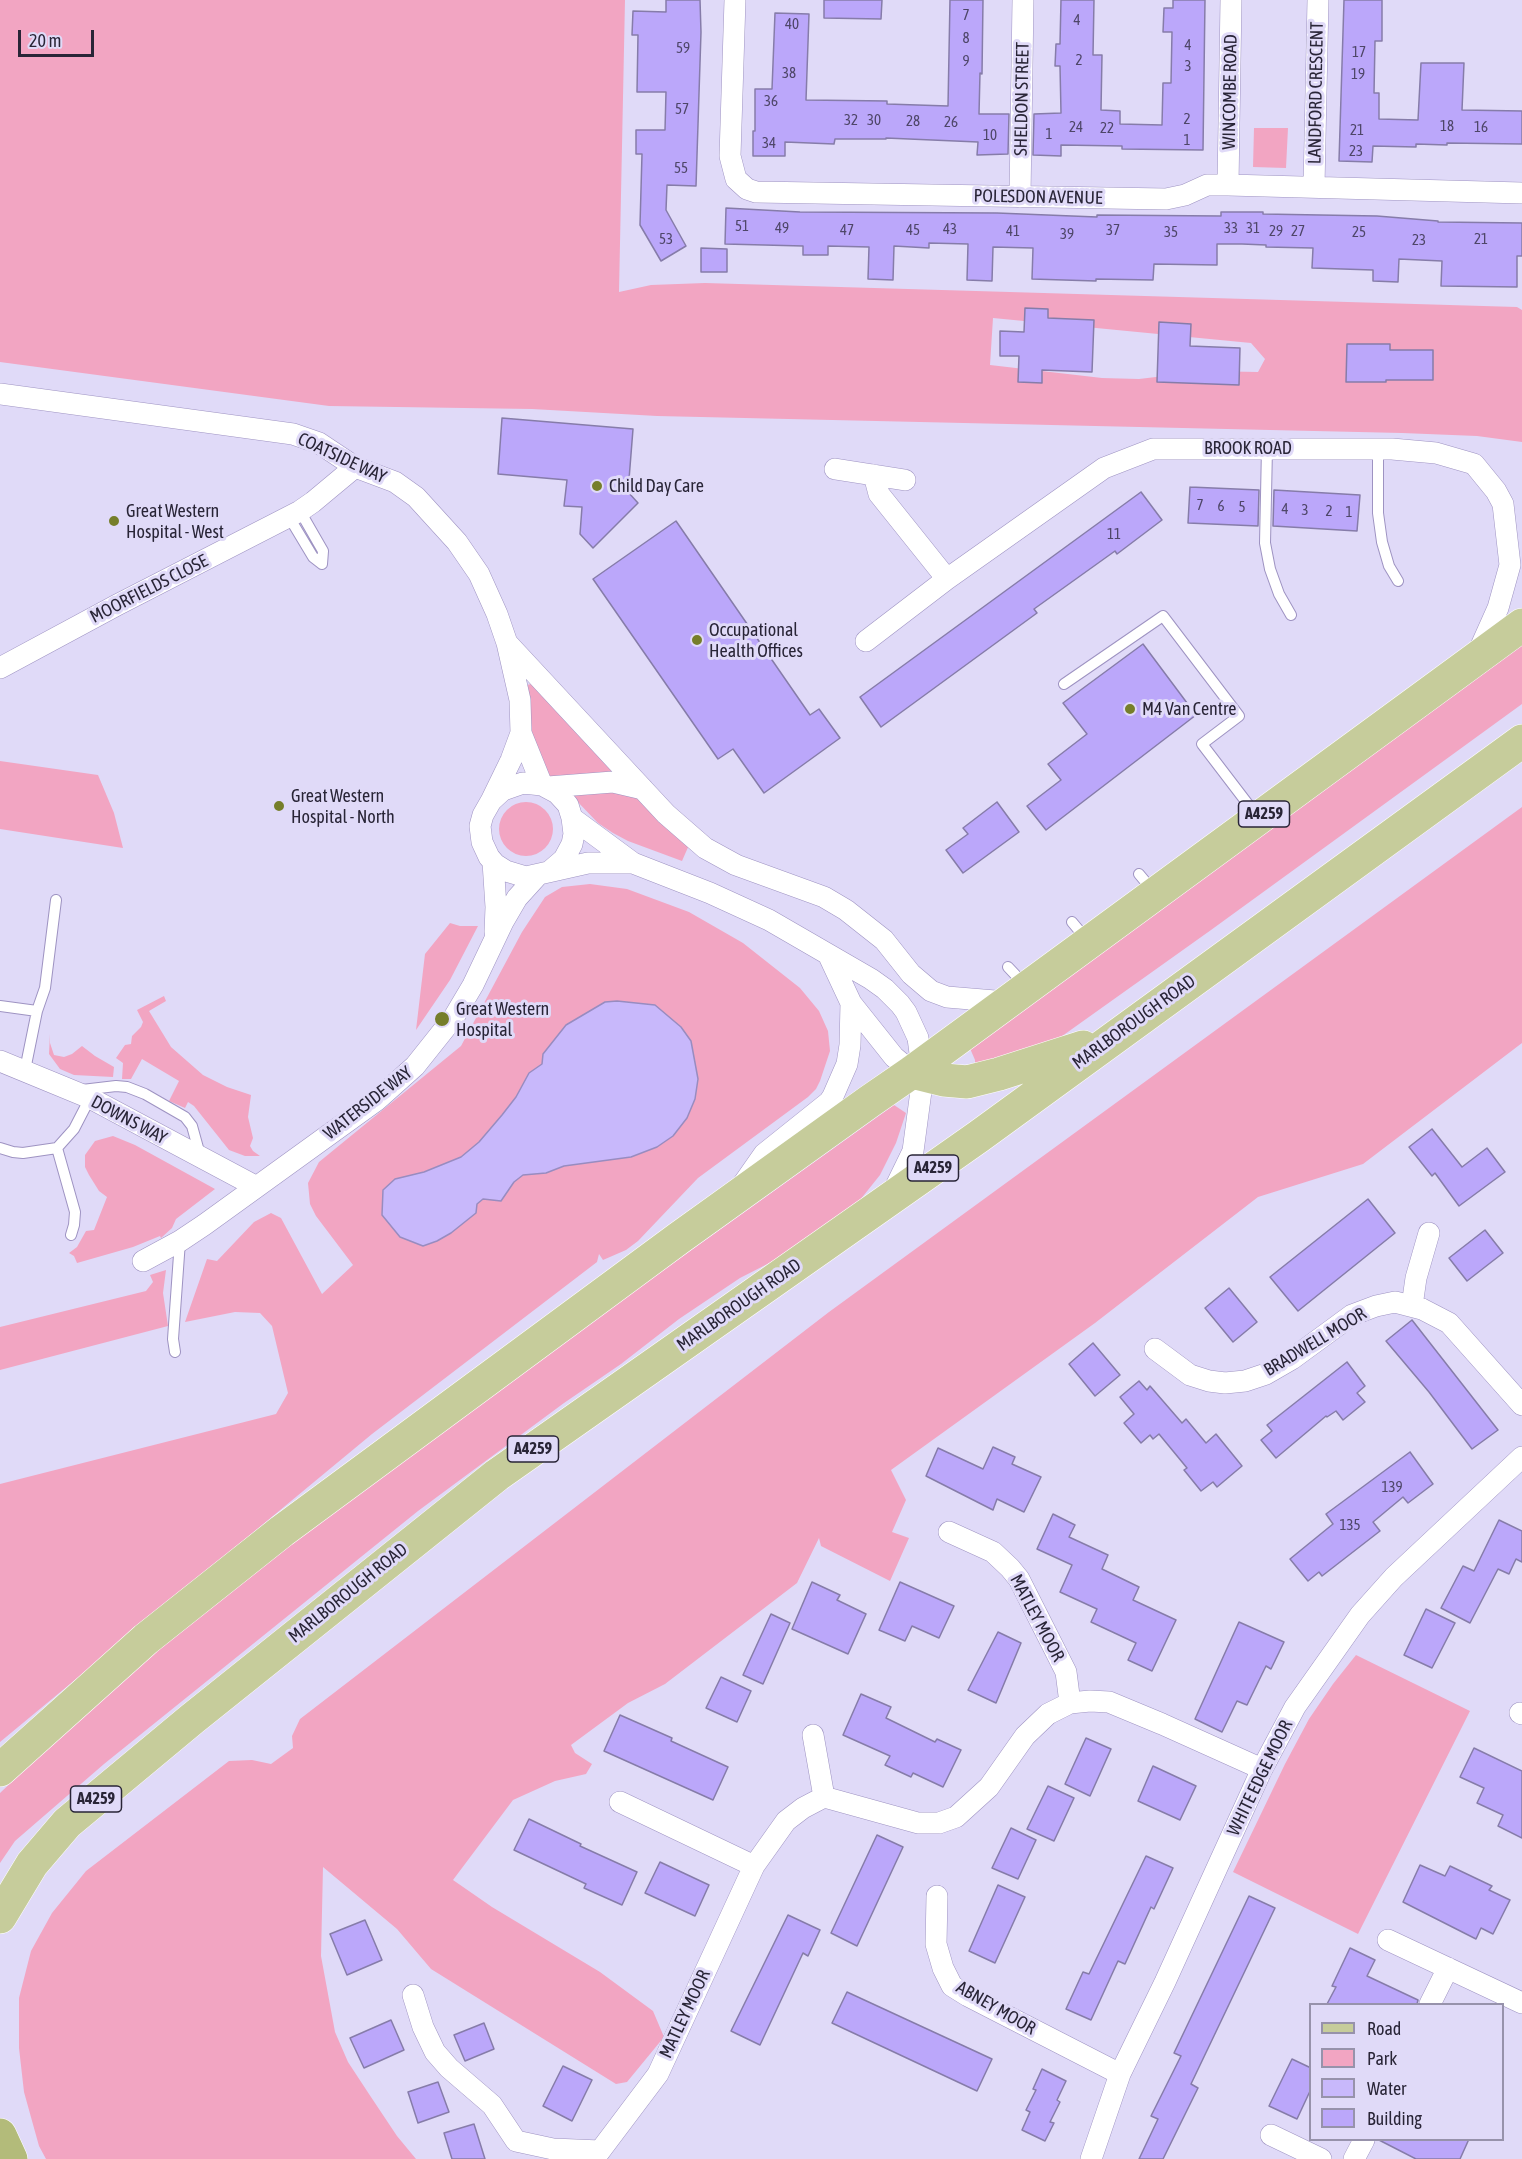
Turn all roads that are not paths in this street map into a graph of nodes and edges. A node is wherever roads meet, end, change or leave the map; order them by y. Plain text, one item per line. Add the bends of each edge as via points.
1 (735, 0) edge
2 (1023, 0) edge
3 (1231, 0) edge
4 (1318, 0) edge
5 (1228, 185) junction
6 (1314, 186) junction
7 (1522, 193) edge
8 (1020, 197) junction
9 (0, 394) edge
10 (1267, 447) junction
11 (1378, 449) junction
12 (355, 467) junction
13 (835, 470) dead end
14 (874, 476) junction
15 (905, 480) dead end
16 (295, 514) junction
17 (322, 564) dead end
18 (1516, 568) edge
19 (947, 579) junction
20 (1398, 581) dead end
21 (1291, 615) dead end
22 (1522, 625) edge
23 (866, 641) dead end
24 (507, 643) junction
25 (1476, 659) junction
26 (0, 668) edge
27 (1064, 684) dead end
28 (521, 733) junction
29 (1522, 741) edge
30 (545, 786) junction
31 (643, 789) junction
32 (491, 801) junction
33 (572, 818) junction
34 (1259, 818) junction
35 (493, 862) junction
36 (633, 863) junction
37 (544, 873) junction
38 (56, 900) dead end
39 (494, 938) junction
40 (829, 956) junction
41 (1014, 986) junction
42 (851, 1003) junction
43 (0, 1005) edge
44 (37, 1011) junction
45 (1113, 1037) junction
46 (0, 1061) edge
47 (26, 1070) junction
48 (919, 1071) junction
49 (83, 1095) junction
50 (0, 1148) edge
51 (57, 1148) junction
52 (201, 1158) junction
53 (255, 1186) junction
54 (733, 1200) junction
55 (889, 1200) junction
56 (1429, 1233) dead end
57 (71, 1235) dead end
58 (180, 1241) junction
59 (142, 1261) dead end
60 (1412, 1306) junction
61 (1155, 1349) dead end
62 (175, 1352) dead end
63 (1522, 1405) edge
64 (1522, 1457) edge
65 (949, 1532) dead end
66 (1070, 1703) junction
67 (813, 1735) dead end
68 (1262, 1769) junction
69 (0, 1770) edge
70 (824, 1797) junction
71 (620, 1802) dead end
72 (754, 1866) junction
73 (937, 1896) dead end
74 (0, 1917) edge
75 (1388, 1940) dead end
76 (1448, 1968) junction
77 (413, 1995) dead end
78 (1430, 2003) edge
79 (1522, 2003) edge
80 (1120, 2074) junction
81 (0, 2135) edge
82 (1271, 2135) dead end
83 (1363, 2141) edge
84 (601, 2155) edge
85 (11, 2159) edge
86 (1091, 2159) edge
87 (1321, 2159) edge
88 (1354, 2159) edge

1 - 8 street, POLESDON AVENUE via 730,156 736,179 747,189 775,193
2 - 8 street, SHELDON STREET
3 - 5 street, WINCOMBE ROAD
4 - 6 street, LANDFORD CRESCENT
5 - 6 street, POLESDON AVENUE
5 - 8 street, POLESDON AVENUE via 1207,185 1166,199
6 - 7 street, POLESDON AVENUE
9 - 12 street, COATSIDE WAY via 293,434 319,443
10 - 11 street, BROOK ROAD
10 - 19 street, BROOK ROAD via 1153,449 1104,468
10 - 21 lane via 1265,543 1279,594
11 - 18 street, BROOK ROAD via 1436,453 1474,464 1503,504
11 - 20 lane via 1382,542
12 - 16 street, MOORFIELDS CLOSE
12 - 24 street, COATSIDE WAY via 395,482 416,497 457,542 487,591
13 - 14 street
14 - 15 street
14 - 19 street via 879,494
16 - 17 lane via 323,550
16 - 26 street, MOORFIELDS CLOSE
18 - 25 street, BROOK ROAD
19 - 23 street, BROOK ROAD
22 - 25 main road, A4259
24 - 28 street, COATSIDE WAY via 520,700
24 - 31 street
25 - 34 main road, A4259
27 - 34 lane via 1163,616 1239,716 1202,744
28 - 30 street, COATSIDE WAY
28 - 32 street, COATSIDE WAY
29 - 45 main road, MARLBOROUGH ROAD / A4259
30 - 31 street via 613,782
30 - 32 street via 514,785
30 - 33 street via 562,798
31 - 41 street via 682,829 714,853 824,897 860,919 931,991 947,997
32 - 35 street via 480,826 482,842
33 - 36 street
33 - 37 street via 572,844 564,859
34 - 41 main road, A4259 via 1147,884
35 - 37 street via 517,875
35 - 39 street, WATERSIDE WAY
36 - 37 street via 588,863
36 - 40 street via 746,908
37 - 39 street, WATERSIDE WAY via 517,898
38 - 44 lane via 45,988
39 - 53 street, WATERSIDE WAY via 454,1017 415,1066 378,1100
40 - 42 street
40 - 48 street via 879,984 900,1004 918,1038
41 - 48 main road, A4259
42 - 48 street via 894,1057
42 - 54 street via 847,1064 833,1096 764,1154
43 - 44 lane
44 - 47 lane
45 - 48 main road via 967,1082
45 - 55 main road, MARLBOROUGH ROAD / A4259
46 - 47 street, DOWNS WAY
47 - 49 street, DOWNS WAY
48 - 54 main road, A4259 via 870,1101
48 - 55 street via 913,1151
49 - 51 lane via 74,1129
49 - 52 street, DOWNS WAY
49 - 52 lane via 108,1086 127,1087 145,1094 185,1117 192,1126
50 - 51 lane via 23,1153
51 - 57 lane via 75,1212
52 - 53 street, DOWNS WAY
53 - 58 street, WATERSIDE WAY
54 - 69 main road, A4259 via 273,1539 146,1639
55 - 74 main road, MARLBOROUGH ROAD / A4259 via 497,1475 192,1719 67,1823 32,1864
56 - 60 street
58 - 59 street, WATERSIDE WAY
58 - 62 lane
60 - 61 street, BRADWELL MOOR via 1395,1302 1352,1315 1292,1359 1245,1381 1225,1383 1190,1375
60 - 63 street, BRADWELL MOOR via 1449,1323
64 - 68 street, WHITE EDGE MOOR via 1394,1577 1360,1615 1295,1707
65 - 66 street, MATLEY MOOR via 993,1552 1019,1580 1066,1672
66 - 68 street via 1108,1702
66 - 70 street via 1048,1714 1025,1736 989,1787 956,1817 939,1823 918,1823
67 - 70 street
68 - 80 street, WHITE EDGE MOOR
70 - 72 street, MATLEY MOOR via 786,1821
71 - 72 street
72 - 84 street, MATLEY MOOR via 658,2074
73 - 80 street, ABNEY MOOR via 936,1944 952,1986
75 - 76 street
76 - 78 street
76 - 79 street
77 - 84 street, MATLEY MOOR via 435,2052 492,2105 516,2141
80 - 86 street, WHITE EDGE MOOR
81 - 85 highway
82 - 87 street
83 - 88 street

